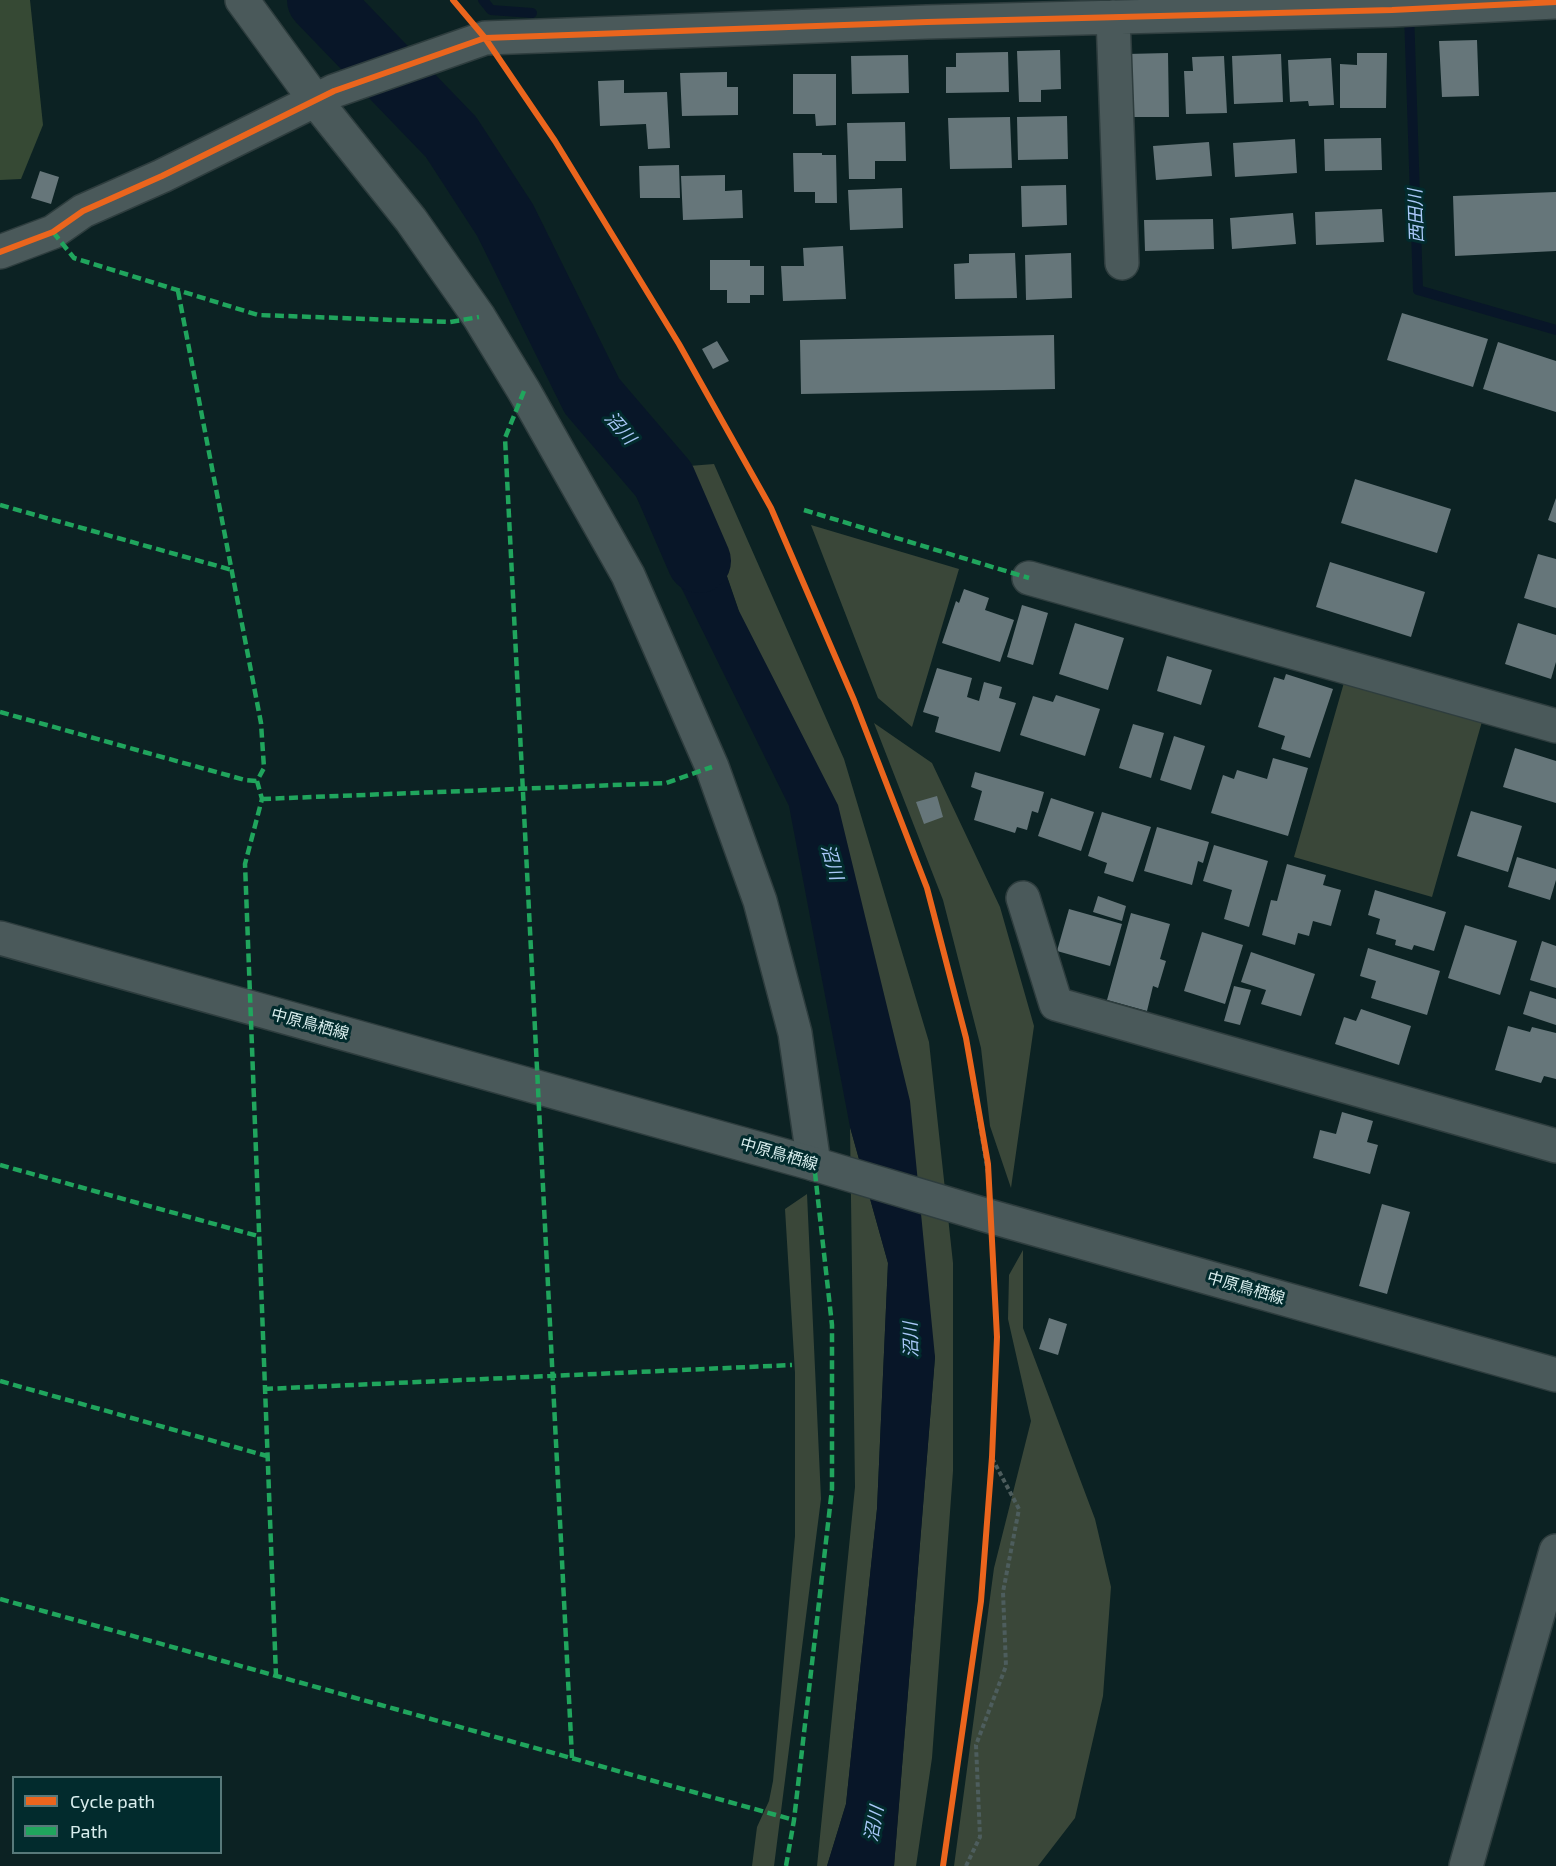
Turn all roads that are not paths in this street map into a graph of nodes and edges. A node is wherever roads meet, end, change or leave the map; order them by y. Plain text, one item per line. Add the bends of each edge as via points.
1 (242, 0) edge
2 (1517, 2) edge
3 (1556, 2) edge
4 (848, 12) edge
5 (1113, 17) junction
6 (324, 96) junction
7 (0, 252) edge
8 (1122, 263) dead end
9 (1029, 578) dead end
10 (1556, 726) edge
11 (1023, 898) dead end
12 (0, 938) edge
13 (1556, 1146) edge
14 (814, 1164) junction
15 (1556, 1375) edge
16 (1556, 1551) edge
17 (1466, 1866) edge

1 - 6 street
2 - 3 street
2 - 5 street via 1392,10
4 - 5 street
4 - 6 street via 485,38
5 - 8 street
6 - 7 street via 83,211 52,232
6 - 14 street via 479,317 628,575 712,767 760,901 795,1033
9 - 10 street
11 - 13 street via 1056,1004
12 - 14 street, 中原鳥栖線
14 - 15 street, 中原鳥栖線
16 - 17 street

